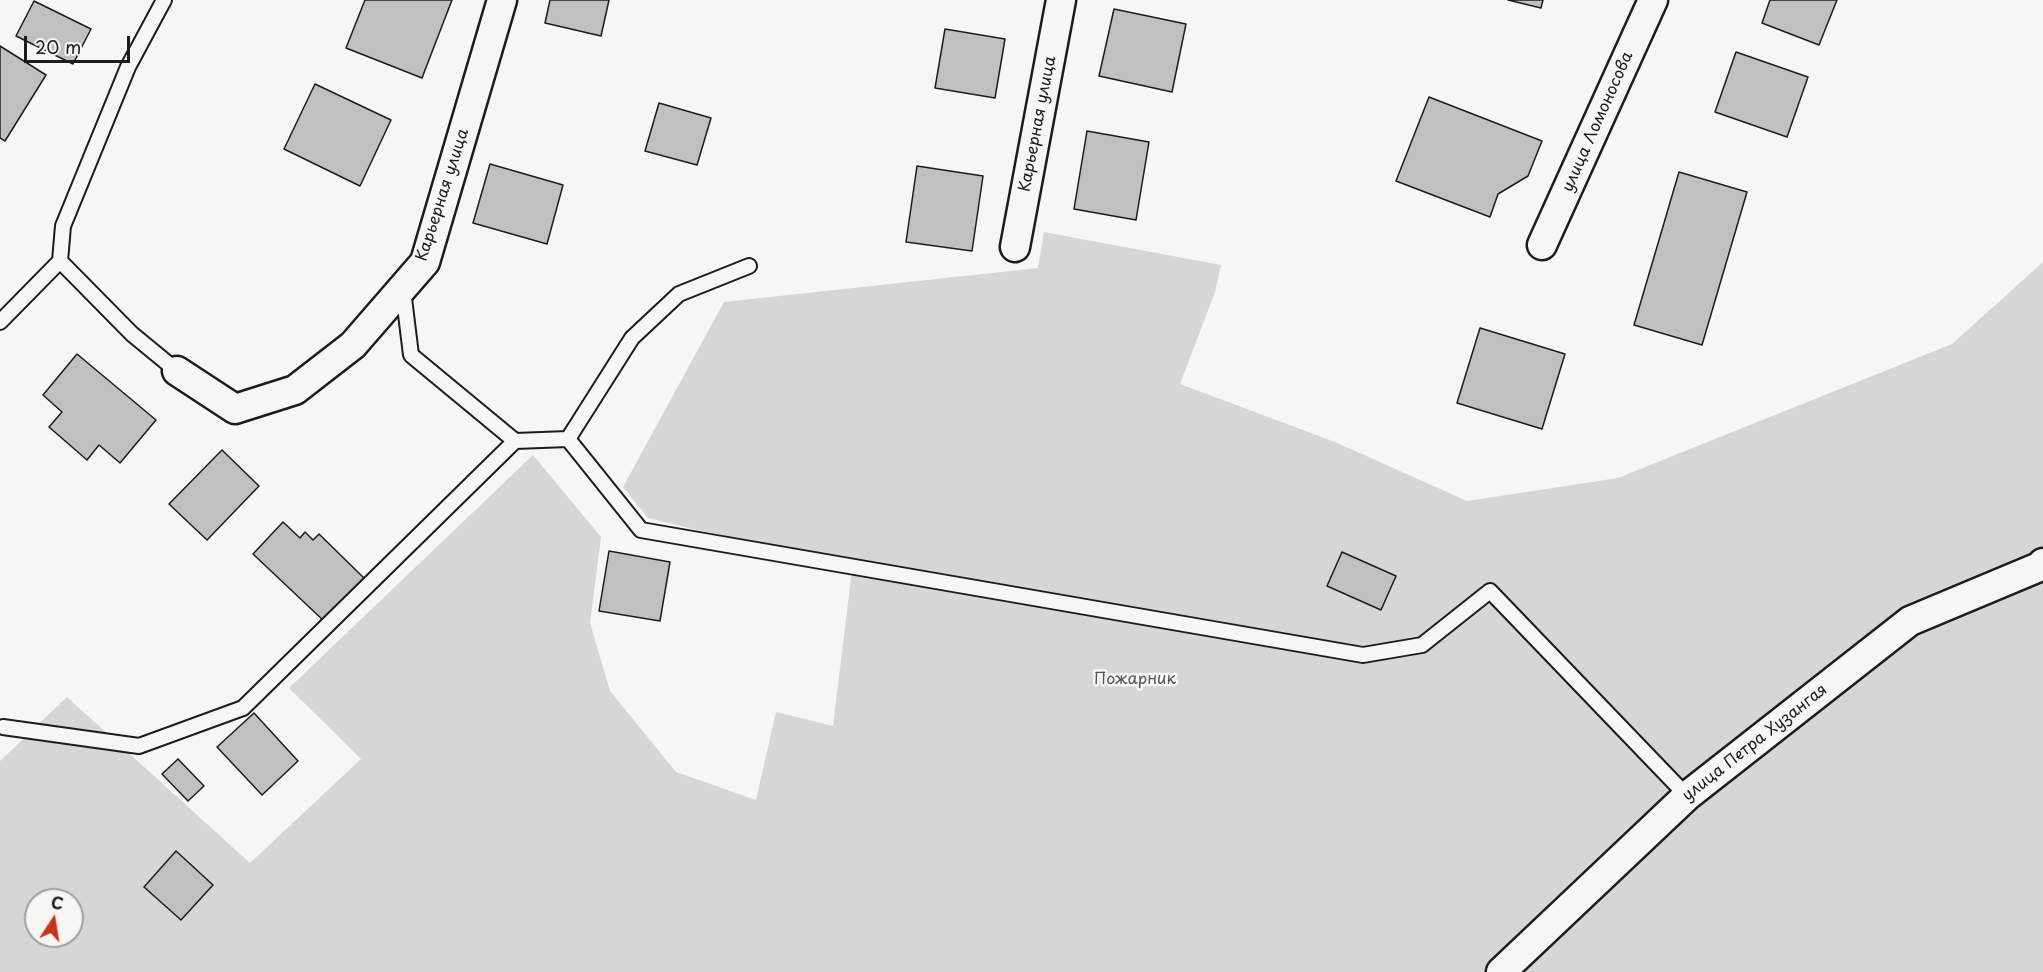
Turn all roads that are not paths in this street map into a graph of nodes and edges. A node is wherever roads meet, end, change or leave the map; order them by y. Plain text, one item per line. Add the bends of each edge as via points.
1 (164, 0) edge
2 (502, 0) edge
3 (1061, 0) edge
4 (1653, 0) edge
5 (1542, 245) dead end
6 (1015, 247) dead end
7 (60, 261) junction
8 (749, 266) dead end
9 (403, 288) junction
10 (0, 322) edge
11 (177, 371) joint
12 (568, 439) junction
13 (515, 441) junction
14 (2043, 563) edge
15 (3, 727) dead end
16 (1687, 796) junction
17 (1501, 972) edge

1 - 7 lane via 128,67 63,226
2 - 9 street, Карьерная улица via 425,261
3 - 6 street, Карьерная улица
4 - 5 street, улица Ломоносова
7 - 10 lane
7 - 11 lane via 132,334
8 - 12 lane via 679,294 632,338
9 - 11 street, Карьерная улица via 353,345 296,390 235,409
9 - 13 lane via 411,355
12 - 13 lane
12 - 16 lane via 641,530 1363,656 1422,645 1490,591
13 - 15 lane via 243,708 139,746
14 - 16 street, улица Петра Хузангая via 1910,621
16 - 17 street, улица Петра Хузангая

